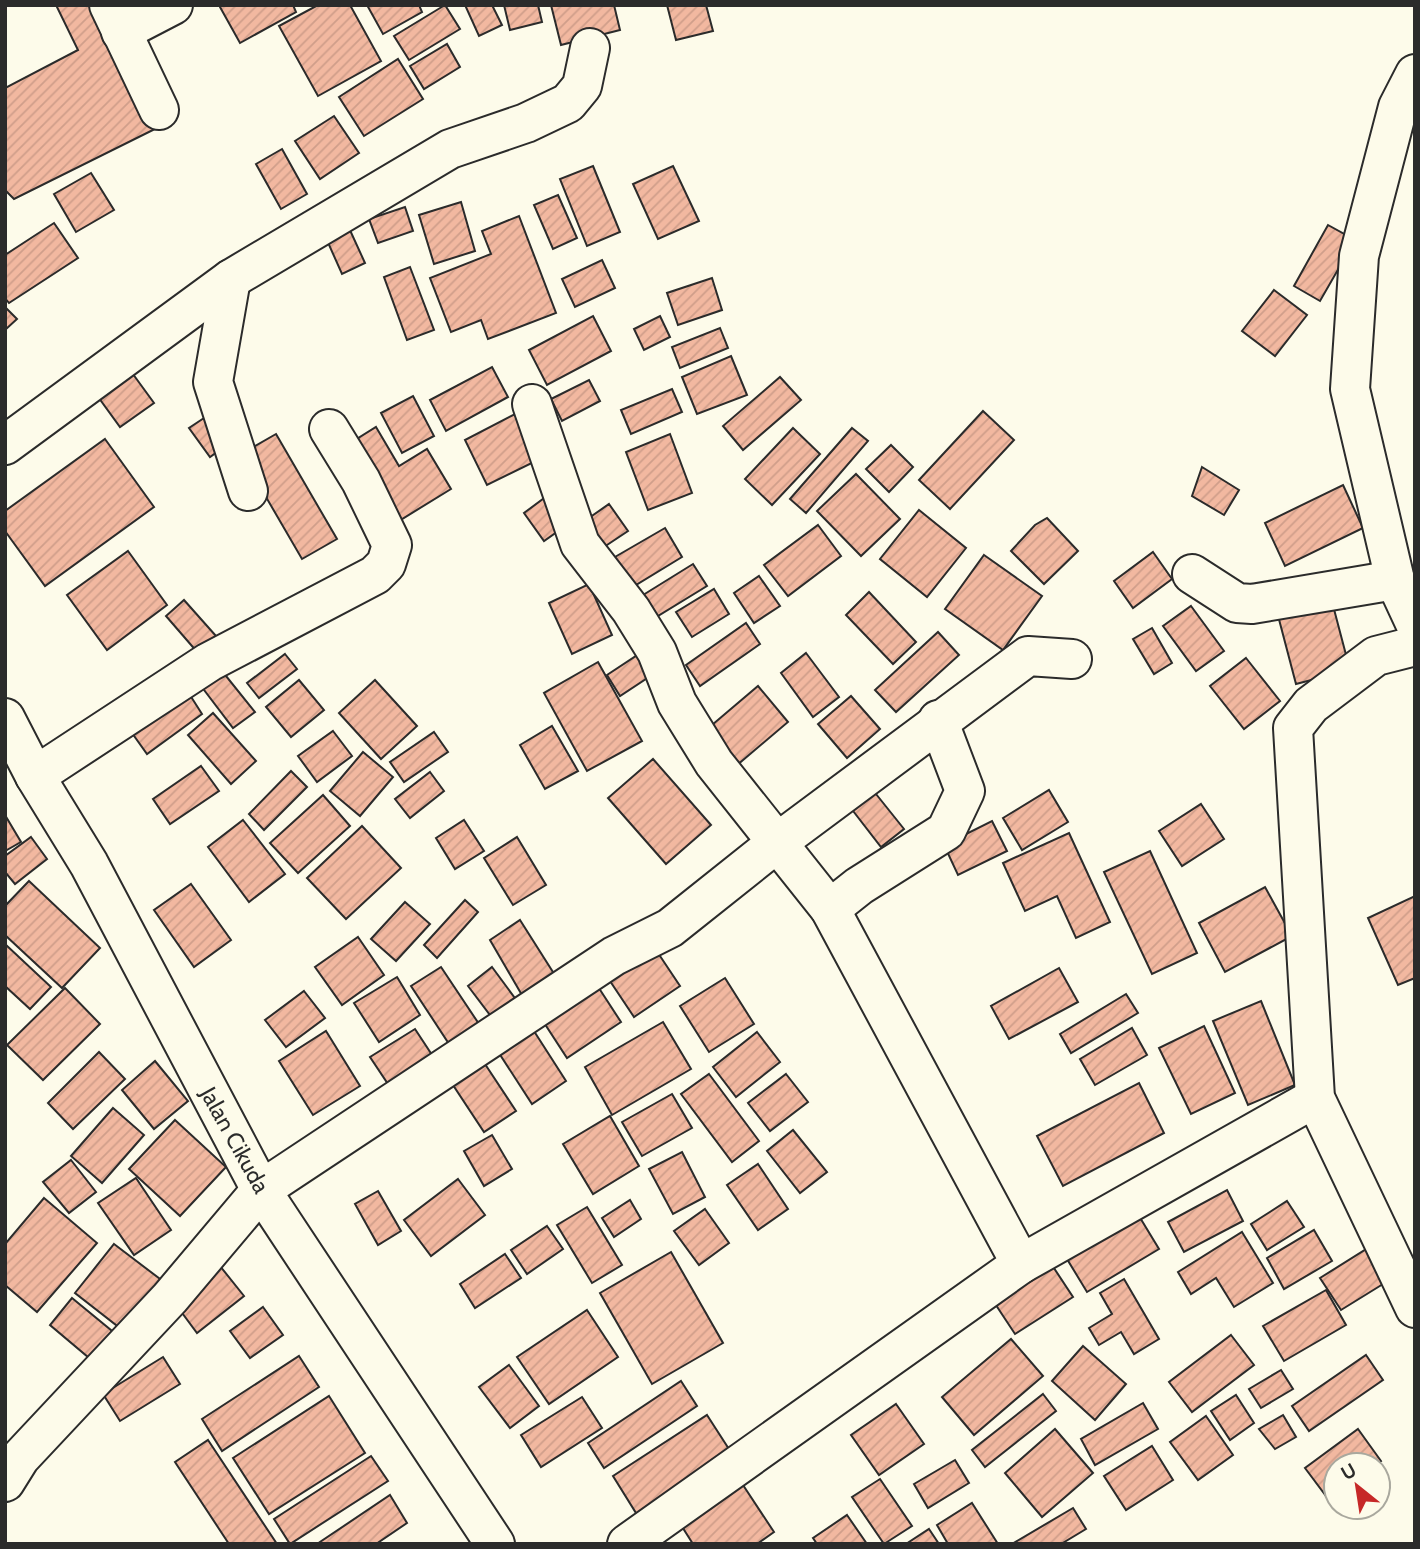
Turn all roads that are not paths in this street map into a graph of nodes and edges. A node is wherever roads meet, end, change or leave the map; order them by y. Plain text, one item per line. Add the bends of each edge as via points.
1 (173, 5) edge
2 (115, 19) edge
3 (590, 48) dead end
4 (1415, 74) edge
5 (159, 110) dead end
6 (230, 279) junction
7 (532, 404) dead end
8 (329, 429) dead end
9 (5, 445) edge
10 (248, 491) dead end
11 (1192, 574) dead end
12 (1395, 579) junction
13 (1415, 623) edge
14 (1415, 646) edge
15 (1072, 659) dead end
16 (5, 718) edge
17 (938, 720) junction
18 (34, 776) junction
19 (778, 842) junction
20 (830, 909) junction
21 (1315, 1098) junction
22 (261, 1189) junction
23 (1021, 1264) junction
24 (1415, 1308) edge
25 (5, 1482) edge
26 (495, 1544) edge
27 (627, 1544) edge

1 - 2 street
2 - 5 street
3 - 6 street via 582,86 568,103 450,149
4 - 12 street via 1398,107 1359,256 1350,389
6 - 9 street
6 - 10 street via 213,382
7 - 19 street via 580,544 657,652 677,703 713,763
8 - 18 street via 392,545 386,564 375,575 209,662
11 - 12 street via 1237,603 1252,604
12 - 13 street
14 - 21 street via 1376,656 1311,705 1293,728
15 - 17 street via 1028,656
16 - 18 street, Jalan Cikuda
17 - 19 street
17 - 20 street via 965,791 952,821 946,831
18 - 22 street, Jalan Cikuda via 89,864
19 - 20 street
19 - 22 street via 670,928 614,956
20 - 23 street
21 - 23 street
21 - 24 street
22 - 25 street via 170,1298 20,1458
22 - 26 street, Jalan Cikuda
23 - 27 street

